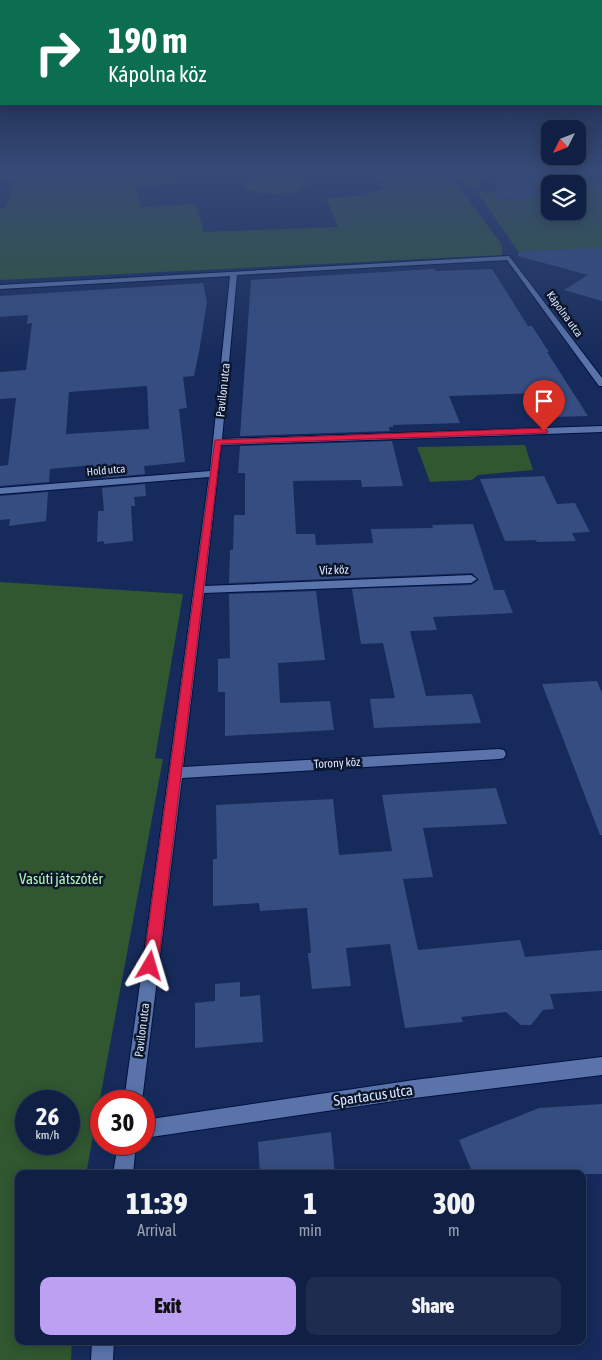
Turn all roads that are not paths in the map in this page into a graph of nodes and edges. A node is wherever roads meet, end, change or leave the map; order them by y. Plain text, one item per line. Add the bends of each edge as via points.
1 (234, 274) junction
2 (0, 287) edge
3 (602, 384) edge
4 (602, 429) edge
5 (218, 442) junction
6 (214, 474) junction
7 (0, 491) edge
8 (471, 579) dead end
9 (199, 590) junction
10 (499, 754) dead end
11 (175, 773) junction
12 (602, 1066) edge
13 (134, 1090) edge
14 (155, 1127) edge
15 (126, 1155) edge
16 (124, 1170) edge
17 (103, 1345) edge
18 (102, 1360) edge

1 - 2 street
1 - 3 street, Kápolna utca via 509,258
1 - 5 street, Pavilon utca
4 - 5 street
5 - 6 street, Pavilon utca
6 - 7 street, Hold utca
6 - 9 street, Pavilon utca
8 - 9 street, Víz köz
9 - 11 street, Pavilon utca
10 - 11 street, Torony köz
11 - 13 street, Pavilon utca
12 - 14 street, Spartacus utca via 414,1089
15 - 16 street
17 - 18 street

